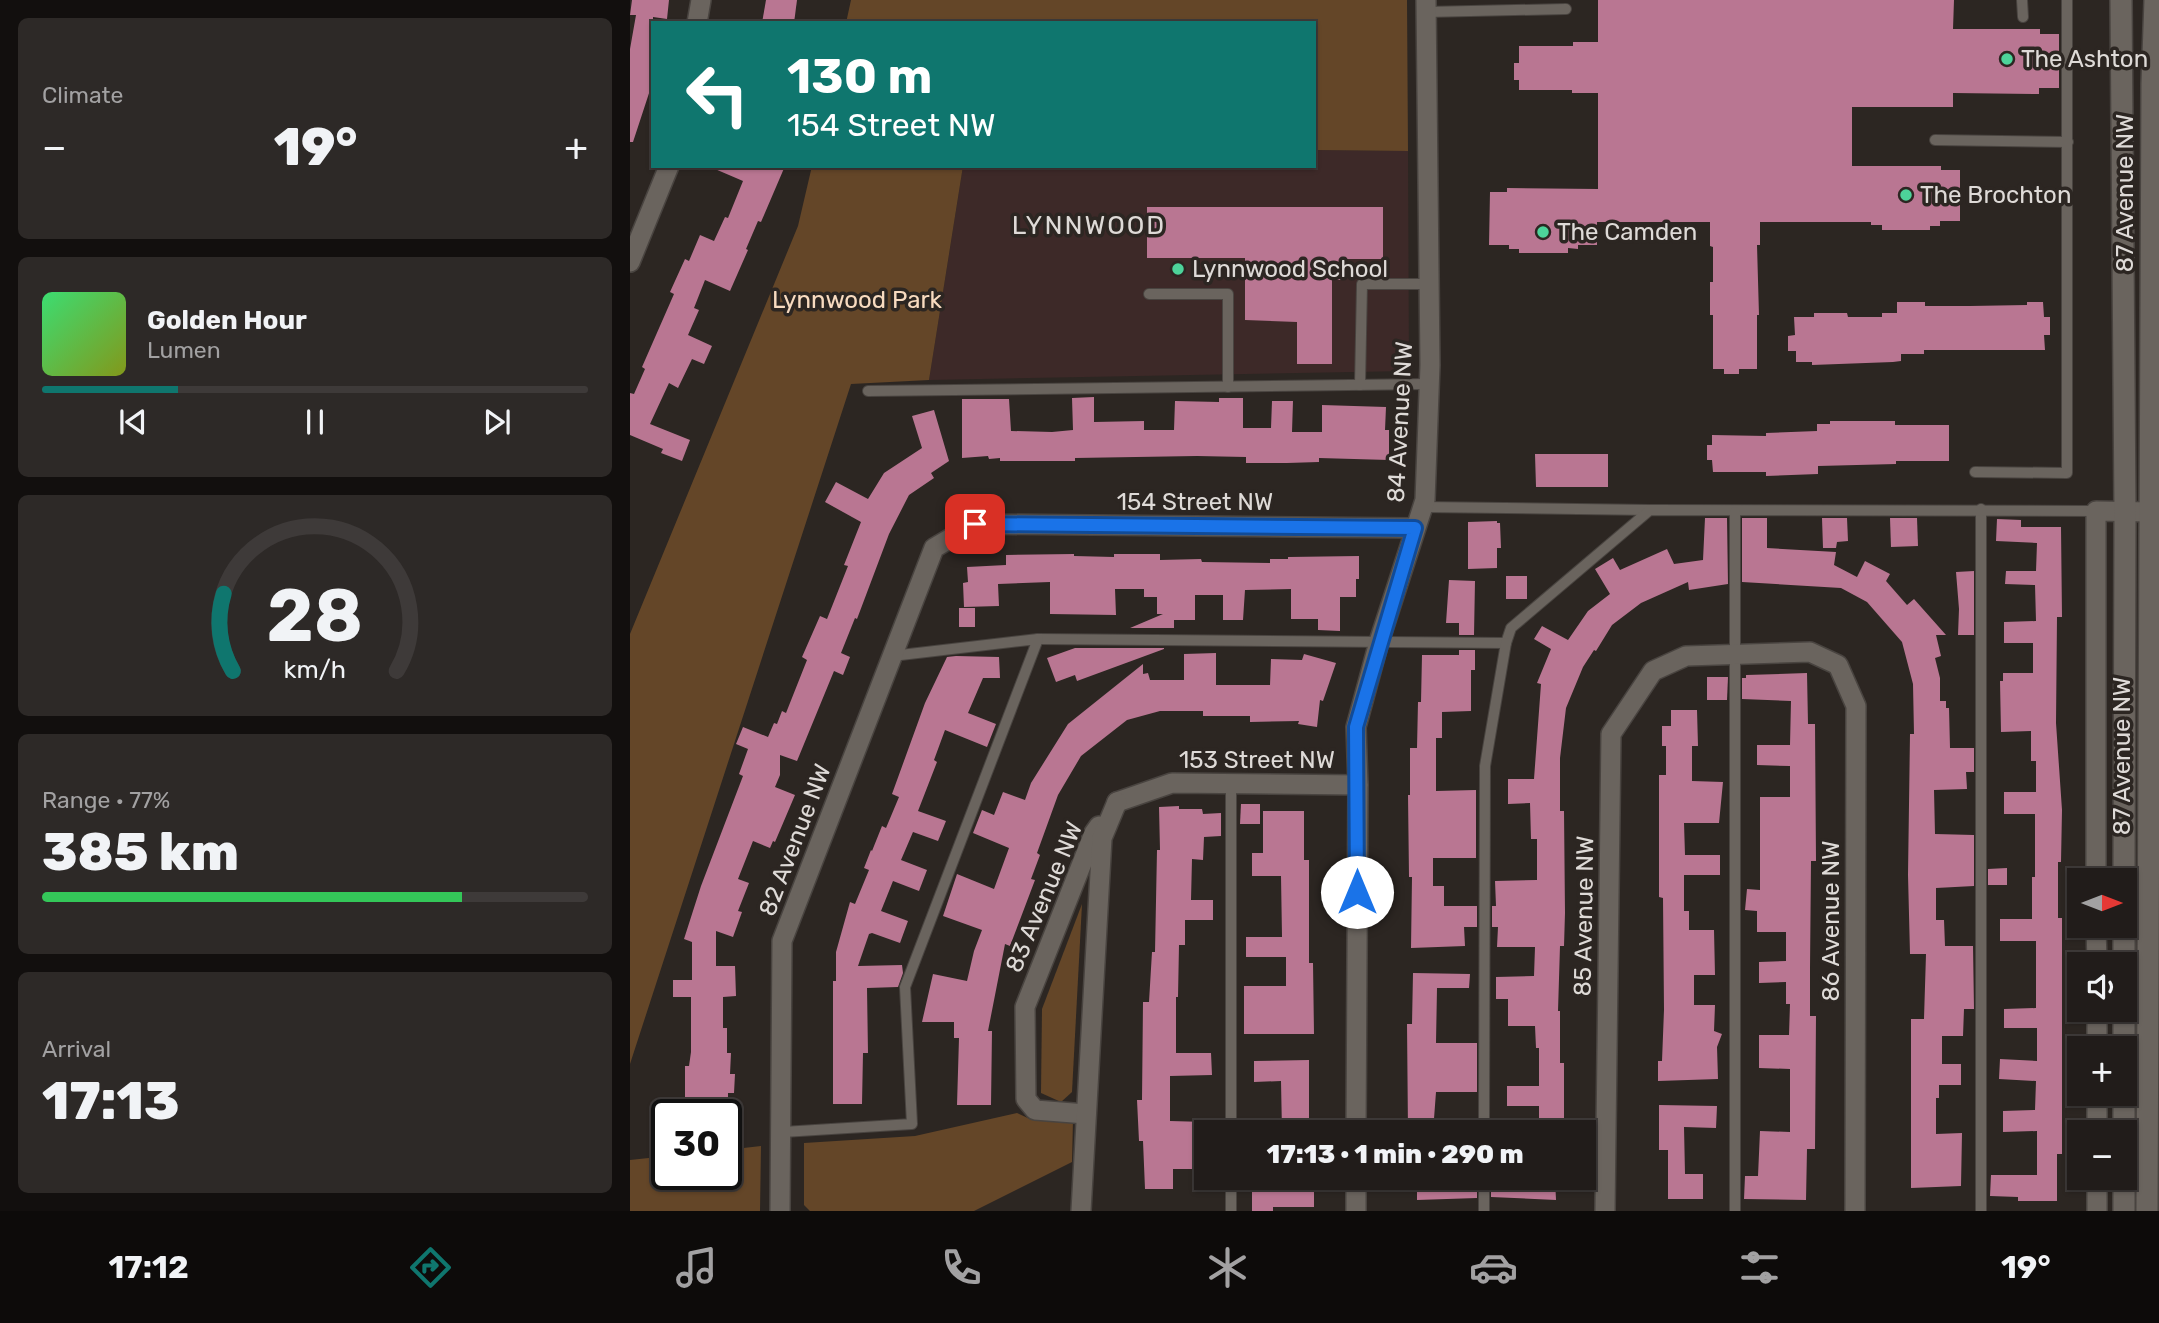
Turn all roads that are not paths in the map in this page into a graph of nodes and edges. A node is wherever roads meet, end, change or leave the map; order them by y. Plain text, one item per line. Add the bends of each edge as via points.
1 (701, 0) edge
2 (2022, 0) edge
3 (2067, 0) edge
4 (2121, 0) edge
5 (2155, 0) edge
6 (1426, 6) edge
7 (1566, 9) dead end
8 (2023, 17) dead end
9 (697, 21) edge
10 (1935, 140) dead end
11 (2068, 142) junction
12 (668, 168) edge
13 (630, 262) edge
14 (1429, 284) junction
15 (1149, 294) dead end
16 (1429, 384) junction
17 (1360, 385) junction
18 (1228, 387) junction
19 (868, 391) dead end
20 (1975, 472) dead end
21 (1422, 508) junction
22 (1981, 509) junction
23 (1650, 510) junction
24 (2096, 511) junction
25 (2125, 511) junction
26 (1735, 512) junction
27 (2150, 512) junction
28 (975, 524) joint
29 (1415, 528) junction
30 (1038, 639) junction
31 (1379, 642) junction
32 (1506, 643) junction
33 (1735, 655) junction
34 (892, 656) junction
35 (2124, 766) junction
36 (2153, 766) edge
37 (1231, 784) junction
38 (1358, 785) junction
39 (1117, 802) junction
40 (2096, 868) edge
41 (2124, 868) edge
42 (1086, 1115) junction
43 (1231, 1120) edge
44 (1356, 1120) edge
45 (1484, 1120) edge
46 (783, 1132) junction
47 (1231, 1190) edge
48 (1356, 1190) edge
49 (1484, 1190) edge
50 (2097, 1190) edge
51 (2124, 1190) edge
52 (780, 1211) edge
53 (1081, 1211) edge
54 (1231, 1211) edge
55 (1356, 1211) edge
56 (1484, 1211) edge
57 (1605, 1211) edge
58 (1735, 1211) edge
59 (1855, 1211) edge
60 (1981, 1211) edge
61 (2097, 1211) edge
62 (2124, 1211) edge
63 (2147, 1211) edge

1 - 9 street
2 - 8 lane
3 - 11 lane
4 - 25 main road, 87 Avenue NW
5 - 27 main road, 87 Avenue NW
6 - 7 lane
6 - 14 street, 84 Avenue NW
10 - 11 lane
11 - 20 lane via 2067,473
12 - 13 street
14 - 16 street, 84 Avenue NW
14 - 17 lane via 1362,284
15 - 18 lane via 1228,295
16 - 17 lane
16 - 21 street, 84 Avenue NW
17 - 18 lane
18 - 19 lane
21 - 23 lane
21 - 29 street, 84 Avenue NW
22 - 24 lane
22 - 26 lane
22 - 60 lane
23 - 26 lane
23 - 32 lane via 1511,628
24 - 25 street
24 - 40 street, 87 Avenue NW
25 - 27 street
25 - 35 main road, 87 Avenue NW
26 - 33 lane
27 - 36 main road, 87 Avenue NW
28 - 29 street, 154 Street NW
28 - 34 street, 82 Avenue NW via 934,548
29 - 31 street, 84 Avenue NW
30 - 31 lane
30 - 34 lane
30 - 46 lane via 905,987 912,1124
31 - 32 lane
31 - 38 street, 84 Avenue NW via 1356,727
32 - 45 lane via 1485,766
33 - 57 street, 85 Avenue NW via 1686,656 1653,671 1611,734
33 - 58 lane
33 - 59 street, 86 Avenue NW via 1810,652 1838,665 1856,706
34 - 46 street, 82 Avenue NW via 782,941
35 - 36 street
35 - 41 main road, 87 Avenue NW
36 - 63 main road, 87 Avenue NW
37 - 38 street, 153 Street NW
37 - 39 street, 153 Street NW via 1172,783
37 - 43 lane
38 - 44 street, 84 Avenue NW
39 - 42 street, 83 Avenue NW via 1102,838
39 - 42 street, 83 Avenue NW via 1094,833 1025,1007 1026,1099 1035,1110
42 - 53 street, 83 Avenue NW
46 - 52 street, 82 Avenue NW
47 - 54 lane
48 - 55 street
49 - 56 lane
50 - 61 street
51 - 62 main road

